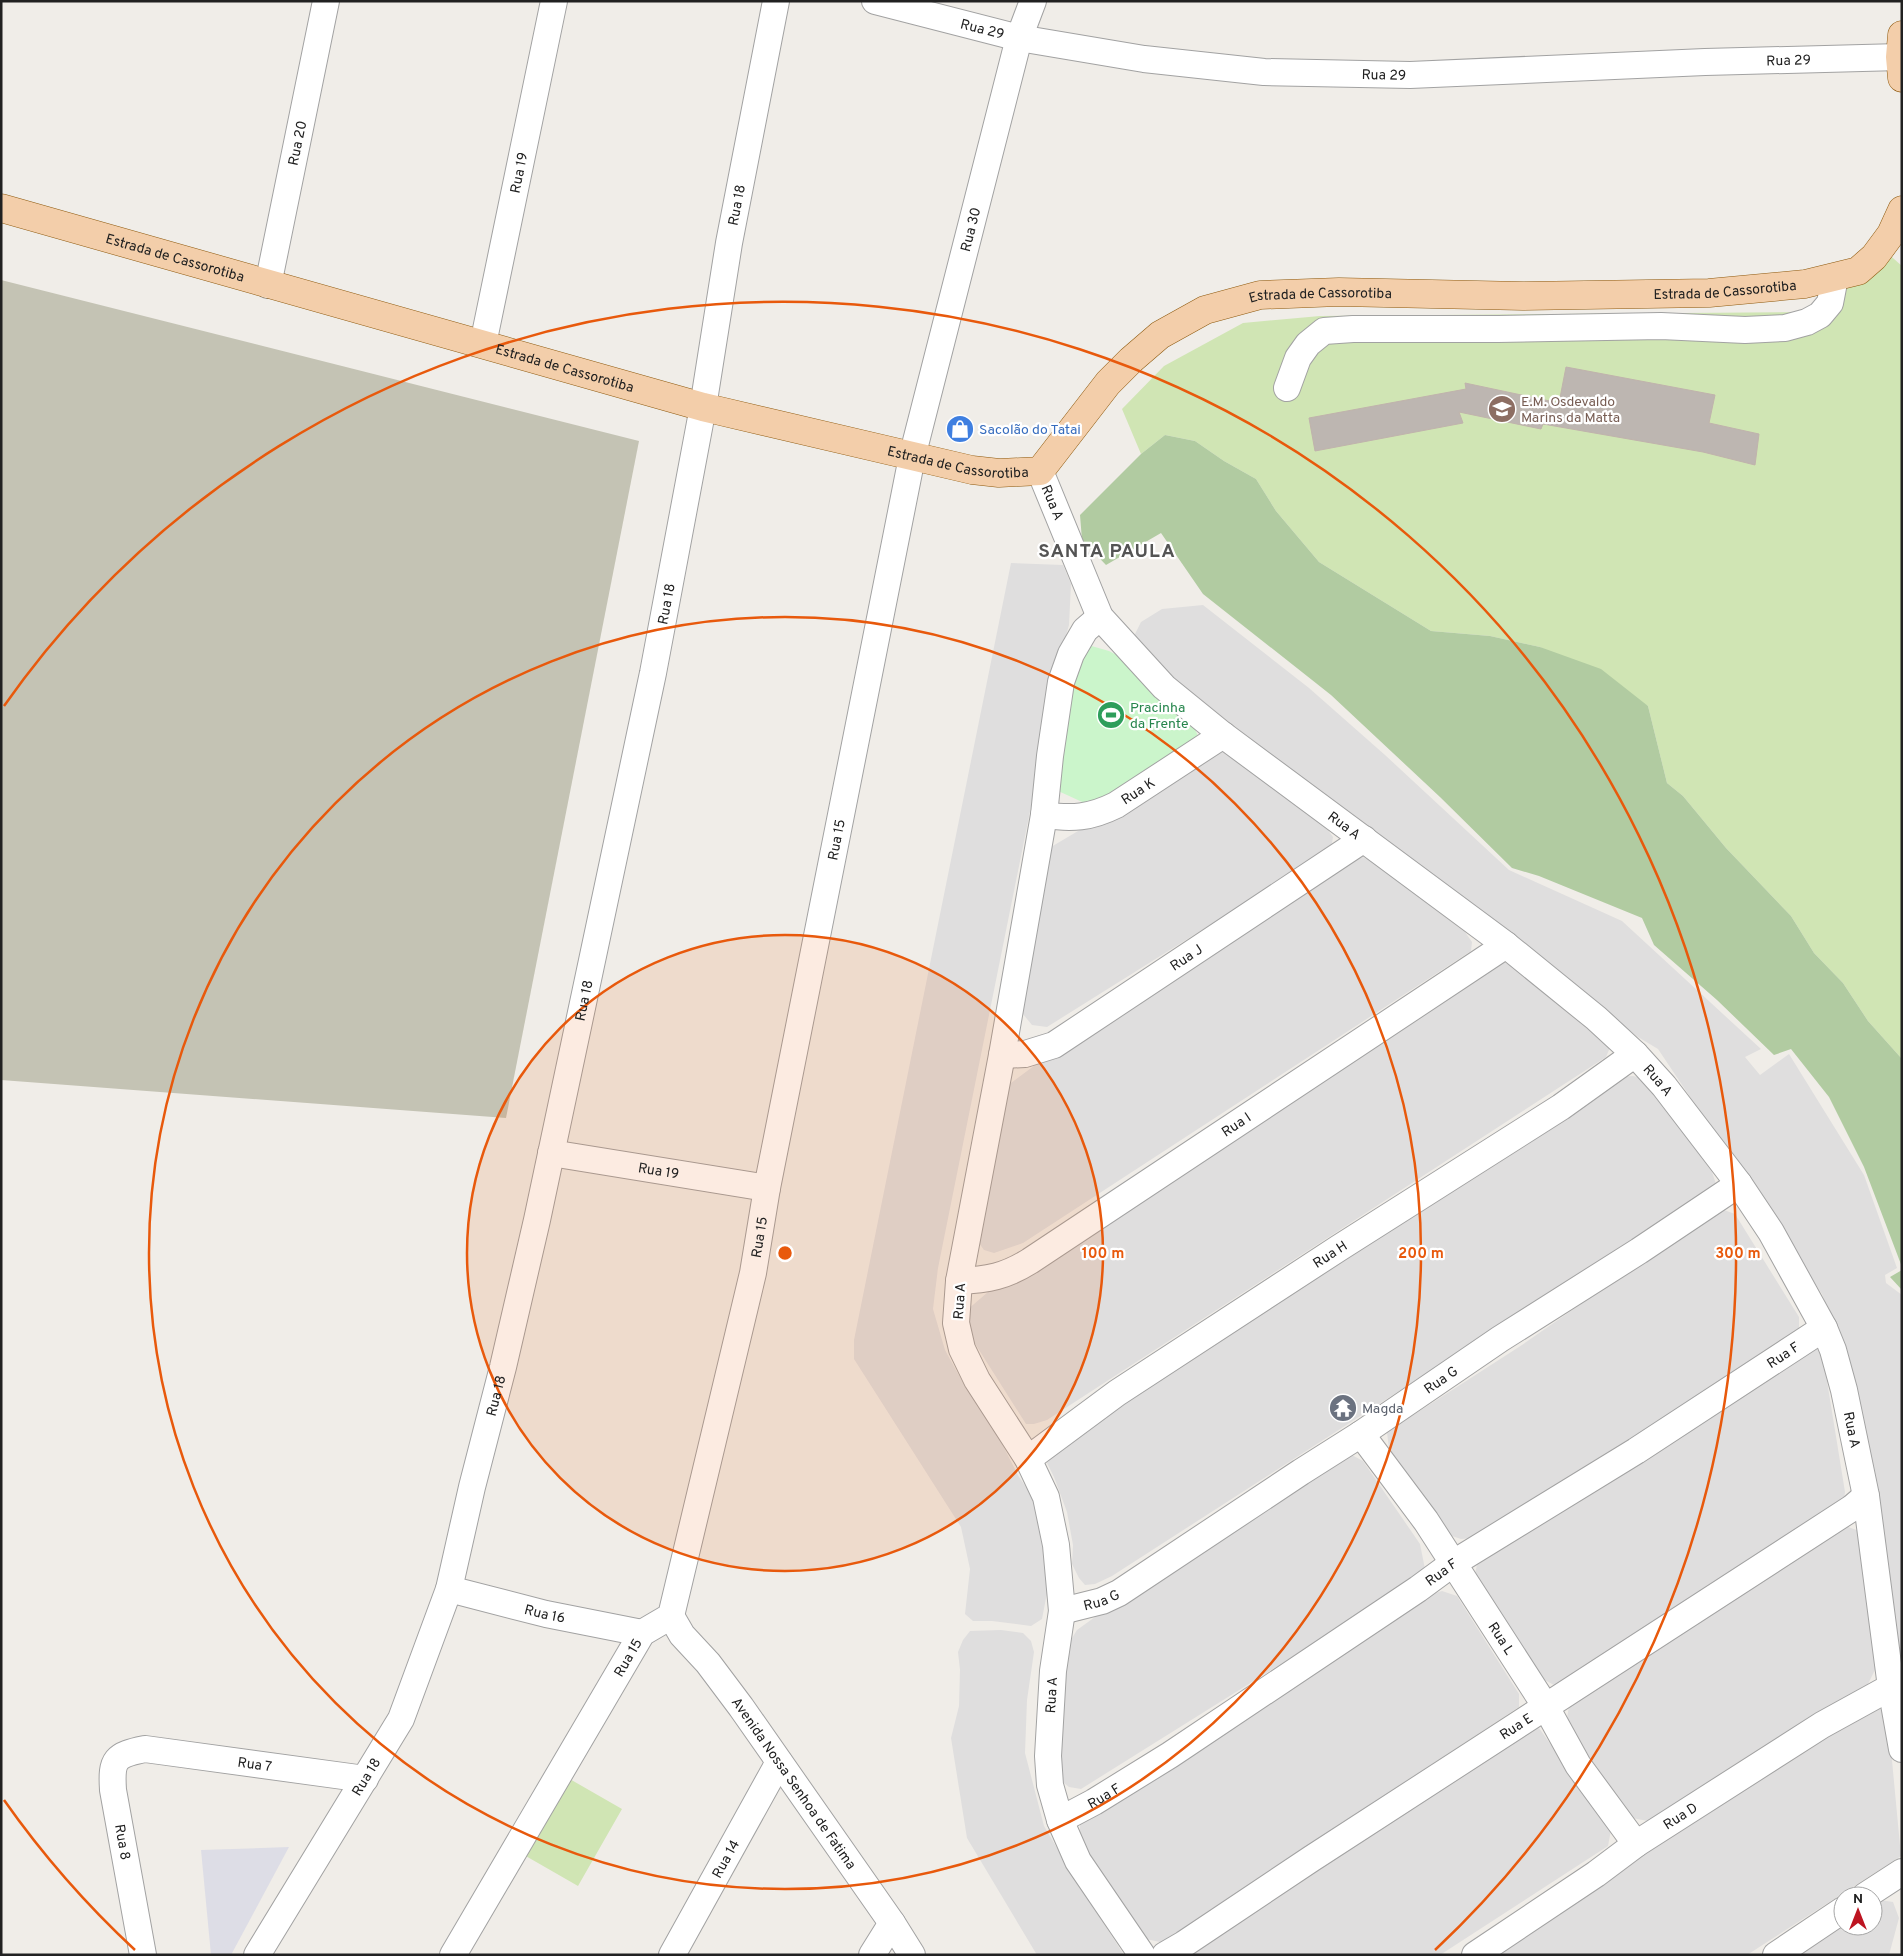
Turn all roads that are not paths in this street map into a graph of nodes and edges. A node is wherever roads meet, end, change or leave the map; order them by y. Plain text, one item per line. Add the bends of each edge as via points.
1 (326, 1) edge
2 (554, 1) edge
3 (776, 1) edge
4 (875, 1) edge
5 (1033, 1) edge
6 (1019, 38) junction
7 (1901, 57) edge
8 (1, 208) edge
9 (1902, 210) edge
10 (1835, 277) junction
11 (268, 285) junction
12 (483, 344) junction
13 (1287, 388) dead end
14 (702, 407) junction
15 (912, 457) junction
16 (1040, 471) junction
17 (1100, 617) junction
18 (1223, 735) junction
19 (1044, 816) junction
20 (1364, 839) junction
21 (1506, 945) junction
22 (1635, 1054) junction
23 (1002, 1055) junction
24 (551, 1153) junction
25 (1739, 1184) junction
26 (767, 1188) junction
27 (959, 1281) junction
28 (1824, 1328) junction
29 (1361, 1434) junction
30 (1028, 1459) junction
31 (1866, 1496) junction
32 (1452, 1564) junction
33 (450, 1589) junction
34 (1062, 1611) junction
35 (670, 1616) junction
36 (642, 1632) junction
37 (1891, 1688) junction
38 (1546, 1707) junction
39 (145, 1749) joint
40 (1902, 1749) edge
41 (779, 1762) junction
42 (365, 1779) junction
43 (1060, 1820) junction
44 (1636, 1844) junction
45 (1902, 1872) edge
46 (1880, 1886) edge
47 (1833, 1917) edge
48 (892, 1923) junction
49 (143, 1955) edge
50 (257, 1955) edge
51 (453, 1955) edge
52 (672, 1955) edge
53 (872, 1955) edge
54 (912, 1955) edge
55 (1142, 1955) edge
56 (1165, 1955) edge
57 (1475, 1955) edge
58 (1776, 1955) edge

1 - 11 street, Rua 20
2 - 12 street, Rua 19
3 - 14 street, Rua 18 via 729,242
4 - 6 street, Rua 29
5 - 6 street, Rua 30
6 - 7 street, Rua 29 via 1144,58 1264,72 1410,75
6 - 15 street, Rua 30
8 - 11 main road, Estrada de Cassorotiba
9 - 10 main road, Estrada de Cassorotiba via 1891,234 1874,257 1858,271
10 - 13 street via 1830,303 1820,315 1785,328 1746,330 1661,326 1324,330 1298,358
10 - 16 main road, Estrada de Cassorotiba via 1805,284 1709,292 1523,296 1339,292 1260,295 1205,310 1160,336 1108,383
11 - 12 main road, Estrada de Cassorotiba
12 - 14 main road, Estrada de Cassorotiba
14 - 15 main road, Estrada de Cassorotiba
14 - 24 street, Rua 18 via 653,673
15 - 16 main road, Estrada de Cassorotiba via 998,473
15 - 26 street, Rua 15
16 - 17 street, Rua A
17 - 18 street, Rua A via 1164,687
17 - 19 street, Rua A via 1085,630 1071,654 1062,682
18 - 19 street, Rua K via 1101,813 1068,818
18 - 20 street, Rua A
19 - 23 street, Rua A
20 - 21 street, Rua A
20 - 23 street, Rua J via 1054,1045 1025,1054
21 - 22 street, Rua A
21 - 27 street, Rua I via 1022,1266 997,1278
22 - 25 street, Rua A via 1664,1086
22 - 30 street, Rua H via 1561,1107 1117,1393
23 - 27 street, Rua A
24 - 26 street, Rua 19
24 - 33 street, Rua 18
25 - 28 street, Rua A via 1771,1232
25 - 29 street, Rua G via 1500,1339
26 - 35 street, Rua 15 via 753,1273
27 - 30 street, Rua A via 956,1323 962,1349 977,1380
28 - 31 street, Rua A via 1844,1390
28 - 32 street, Rua F via 1636,1451
29 - 32 street, Rua L via 1426,1521
29 - 34 street, Rua G via 1120,1593
30 - 34 street, Rua A via 1046,1497 1056,1545
31 - 37 street, Rua A
31 - 38 street, Rua E
32 - 38 street, Rua L
32 - 43 street, Rua F via 1170,1755
33 - 36 street, Rua 16 via 546,1614
33 - 42 street, Rua 18 via 401,1719
34 - 43 street, Rua A via 1053,1670 1048,1756 1050,1785
35 - 36 street, Rua 15
35 - 41 street, Avenida Nossa Senhoa de Fatima
36 - 51 street, Rua 15
37 - 40 street, Rua A
37 - 44 street, Rua D via 1822,1725
38 - 44 street, Rua L via 1578,1765
38 - 56 street, Rua E
39 - 42 street, Rua 7
39 - 49 street, Rua 8 via 127,1753 112,1766
41 - 48 street, Avenida Nossa Senhoa de Fatima
41 - 52 street, Rua 14
42 - 50 street, Rua 18
43 - 55 street, Rua A via 1078,1861
44 - 57 street, Rua D
45 - 46 street
47 - 58 street
48 - 53 street
48 - 54 street, Avenida Nossa Senhoa de Fatima

